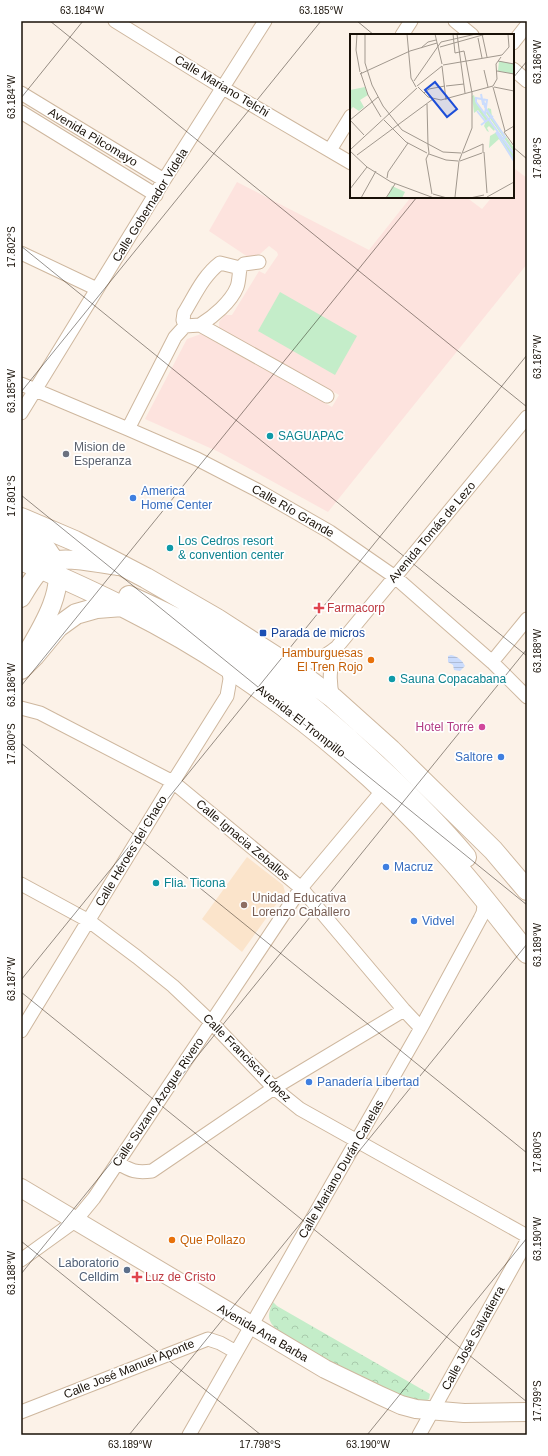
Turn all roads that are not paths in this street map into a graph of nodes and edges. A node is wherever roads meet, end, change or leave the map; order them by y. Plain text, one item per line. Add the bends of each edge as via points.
1 (115, 21) edge
2 (265, 21) edge
3 (411, 21) edge
4 (455, 21) edge
5 (527, 25) edge
6 (403, 34) edge
7 (471, 34) edge
8 (514, 42) edge
9 (514, 70) edge
10 (527, 81) edge
11 (223, 88) junction
12 (21, 94) edge
13 (21, 112) edge
14 (350, 118) edge
15 (330, 150) junction
16 (350, 162) edge
17 (164, 180) junction
18 (156, 195) junction
19 (21, 253) edge
20 (259, 262) dead end
21 (240, 268) junction
22 (97, 290) junction
23 (200, 325) junction
24 (184, 326) junction
25 (21, 384) edge
26 (35, 390) junction
27 (327, 396) dead end
28 (21, 413) edge
29 (527, 417) edge
30 (128, 429) junction
31 (21, 519) edge
32 (21, 544) edge
33 (21, 560) edge
34 (123, 566) junction
35 (51, 569) junction
36 (395, 577) junction
37 (21, 598) edge
38 (123, 606) junction
39 (151, 606) junction
40 (527, 619) edge
41 (337, 647) junction
42 (492, 662) junction
43 (21, 664) edge
44 (290, 666) junction
45 (228, 667) junction
46 (21, 669) edge
47 (527, 697) edge
48 (333, 698) junction
49 (21, 708) edge
50 (173, 782) junction
51 (383, 790) junction
52 (21, 884) edge
53 (301, 888) junction
54 (527, 890) edge
55 (485, 899) junction
56 (88, 922) junction
57 (527, 932) edge
58 (527, 953) edge
59 (404, 1010) junction
60 (211, 1022) junction
61 (421, 1028) junction
62 (21, 1031) edge
63 (274, 1088) junction
64 (356, 1141) junction
65 (118, 1163) junction
66 (21, 1188) edge
67 (75, 1221) junction
68 (527, 1236) edge
69 (527, 1241) edge
70 (21, 1260) edge
71 (251, 1326) junction
72 (236, 1352) junction
73 (432, 1411) junction
74 (21, 1412) edge
75 (527, 1412) edge
76 (189, 1435) edge
77 (419, 1435) edge

1 - 11 street, Calle Mariano Telchi
2 - 11 street, Calle Gobernador Videla
3 - 6 street
4 - 7 street
5 - 8 street
9 - 10 street
11 - 15 street, Calle Mariano Telchi
11 - 17 street, Calle Gobernador Videla
12 - 17 street, Avenida Pilcomayo
13 - 18 street, Avenida Pilcomayo
14 - 15 street
15 - 16 street, Calle Mariano Telchi
17 - 18 street, Calle Gobernador Videla
18 - 22 street, Calle Gobernador Videla
19 - 22 street
20 - 21 street via 244,264
21 - 23 street via 237,286 228,300 211,318
21 - 24 street via 220,263 211,270 184,313
22 - 26 street, Calle Gobernador Videla
23 - 24 street
23 - 27 street
24 - 30 street via 175,337
25 - 26 street, Calle Río Grande
26 - 28 street, Calle Gobernador Videla
26 - 30 street, Calle Río Grande
29 - 36 street, Avenida Tomás de Lezo
30 - 36 street, Calle Río Grande via 197,459 257,490 330,532
31 - 34 main road via 74,541
31 - 35 street via 39,537
32 - 35 main road, Avenida El Trompillo
33 - 35 main road, Avenida El Trompillo
34 - 35 street via 81,560
34 - 44 main road via 217,619
35 - 37 street via 36,576
35 - 38 main road, Avenida El Trompillo
35 - 39 main road, Avenida El Trompillo
35 - 43 street via 53,602
36 - 41 street, Avenida Tomás de Lezo
36 - 42 street, Calle Río Grande
38 - 39 main road
38 - 45 main road, Avenida El Trompillo
38 - 46 main road via 97,608 76,614 58,627
39 - 57 main road, Avenida El Trompillo via 244,657 300,698 346,737 445,832
40 - 42 street
41 - 44 street, Avenida Tomás de Lezo via 315,661
41 - 48 street, Avenida Tomás de Lezo via 330,672
42 - 47 street, Calle Río Grande
44 - 48 main road
45 - 50 street, Calle Héroes del Chaco via 230,678 227,696
45 - 51 main road, Avenida El Trompillo via 274,698 349,758
48 - 54 main road via 391,750 493,850
49 - 50 street, Calle Ignacia Zeballos via 40,714
50 - 53 street, Calle Ignacia Zeballos
50 - 56 street, Calle Héroes del Chaco
51 - 53 street, Calle Suzano Azogue Rivero
51 - 55 main road, Avenida El Trompillo via 444,852
52 - 56 street, Calle Francisca López
53 - 59 street, Calle Ignacia Zeballos
53 - 60 street, Calle Suzano Azogue Rivero
55 - 58 main road, Avenida El Trompillo
55 - 61 street, Calle Mariano Durán Canelas via 483,913
56 - 60 street, Calle Francisca López via 138,957
56 - 62 street, Calle Héroes del Chaco
59 - 61 street, Calle Ignacia Zeballos
59 - 63 street
60 - 63 street, Calle Francisca López
60 - 65 street, Calle Suzano Azogue Rivero
61 - 64 street, Calle Mariano Durán Canelas
63 - 64 street, Calle Francisca López via 300,1109
63 - 65 street via 152,1170 138,1172
64 - 68 street, Calle Francisca López
64 - 71 street, Calle Mariano Durán Canelas
65 - 67 street, Calle Suzano Azogue Rivero
66 - 67 street, Avenida Ana Barba
67 - 70 street, Calle Suzano Azogue Rivero
67 - 71 street, Avenida Ana Barba
69 - 73 street, Calle José Salvatierra
71 - 72 street, Calle Mariano Durán Canelas
71 - 73 street, Avenida Ana Barba via 325,1369 379,1395 401,1405
72 - 74 street, Calle José Manuel Aponte via 208,1339
72 - 76 street, Calle Mariano Durán Canelas
73 - 75 street, Avenida Ana Barba
73 - 77 street, Calle José Salvatierra

